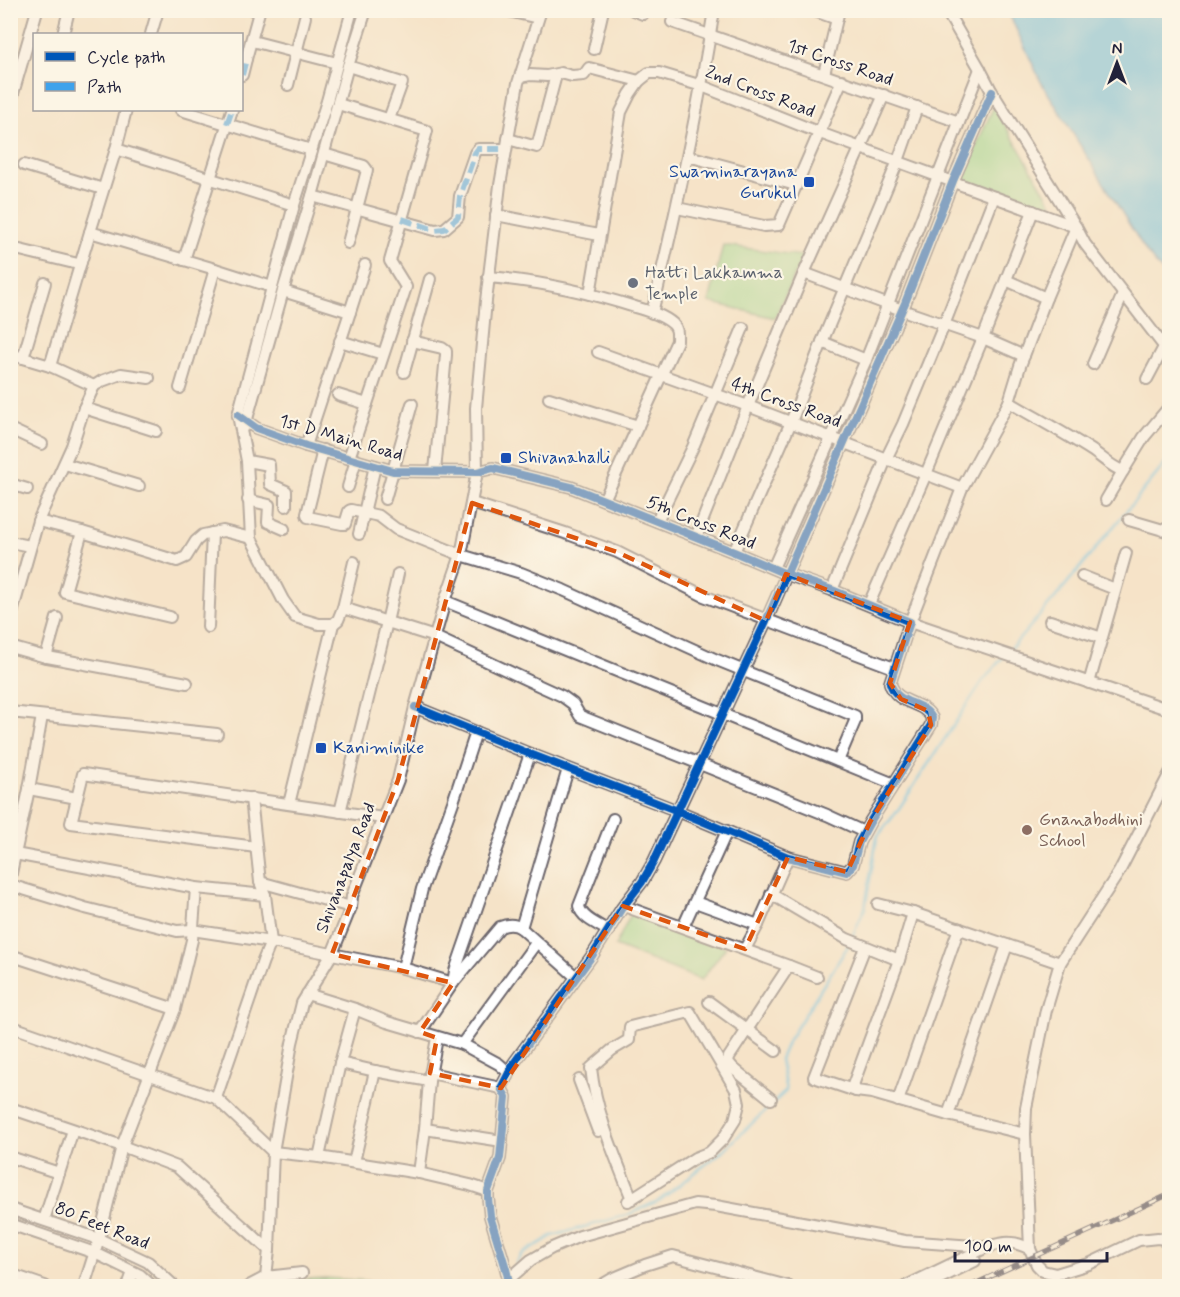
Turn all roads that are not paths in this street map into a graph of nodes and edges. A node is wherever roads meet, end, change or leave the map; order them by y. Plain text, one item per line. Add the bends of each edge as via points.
1 (37, 10) edge
2 (69, 10) edge
3 (352, 10) edge
4 (366, 10) edge
5 (504, 10) edge
6 (603, 10) edge
7 (714, 10) edge
8 (812, 10) edge
9 (946, 10) edge
10 (155, 11) edge
11 (258, 11) edge
12 (540, 14) edge
13 (838, 15) edge
14 (304, 16) dead end
15 (672, 22) dead end
16 (63, 33) edge
17 (151, 33) edge
18 (711, 36) junction
19 (252, 41) junction
20 (594, 49) dead end
21 (295, 52) junction
22 (244, 59) edge
23 (337, 63) junction
24 (348, 66) junction
25 (980, 69) junction
26 (824, 74) junction
27 (556, 75) junction
28 (519, 77) junction
29 (842, 80) junction
30 (639, 81) junction
31 (288, 86) dead end
32 (702, 86) junction
33 (992, 92) junction
34 (884, 95) junction
35 (10, 104) edge
36 (338, 104) junction
37 (917, 107) junction
38 (126, 111) edge
39 (184, 111) edge
40 (232, 111) edge
41 (389, 119) junction
42 (959, 122) junction
43 (227, 124) junction
44 (820, 133) junction
45 (507, 144) junction
46 (861, 147) junction
47 (116, 149) junction
48 (311, 150) junction
49 (324, 154) junction
50 (688, 156) junction
51 (898, 161) junction
52 (24, 165) dead end
53 (938, 176) junction
54 (210, 178) junction
55 (953, 181) junction
56 (796, 185) junction
57 (103, 189) junction
58 (312, 196) junction
59 (994, 197) junction
60 (294, 205) junction
61 (357, 208) junction
62 (677, 208) junction
63 (1033, 212) junction
64 (496, 215) junction
65 (402, 219) junction
66 (1076, 227) junction
67 (90, 232) junction
68 (599, 235) junction
69 (348, 243) dead end
70 (14, 251) edge
71 (184, 260) junction
72 (81, 262) junction
73 (365, 265) dead end
74 (215, 269) junction
75 (804, 273) junction
76 (489, 277) junction
77 (430, 279) dead end
78 (1006, 280) junction
79 (45, 283) dead end
80 (272, 287) junction
81 (845, 288) junction
82 (283, 291) junction
83 (590, 294) junction
84 (1123, 294) junction
85 (1046, 298) junction
86 (887, 304) junction
87 (902, 310) junction
88 (350, 312) junction
89 (652, 313) junction
90 (944, 325) junction
91 (743, 328) dead end
92 (983, 338) junction
93 (340, 341) junction
94 (412, 341) junction
95 (822, 342) junction
96 (1167, 351) edge
97 (598, 352) dead end
98 (10, 354) edge
99 (383, 354) junction
100 (1024, 356) junction
101 (23, 358) junction
102 (866, 360) junction
103 (1093, 364) dead end
104 (50, 366) junction
105 (404, 372) dead end
106 (661, 376) junction
107 (149, 378) dead end
108 (1147, 379) dead end
109 (94, 386) junction
110 (180, 388) dead end
111 (338, 395) dead end
112 (714, 395) junction
113 (549, 398) dead end
114 (1008, 402) junction
115 (367, 404) junction
116 (412, 404) dead end
117 (748, 406) junction
118 (1170, 406) edge
119 (84, 408) junction
120 (243, 418) junction
121 (791, 422) junction
122 (638, 426) junction
123 (10, 429) edge
124 (156, 431) dead end
125 (831, 437) junction
126 (844, 442) junction
127 (42, 444) dead end
128 (306, 446) junction
129 (323, 450) junction
130 (352, 458) junction
131 (886, 459) junction
132 (247, 461) junction
133 (65, 464) junction
134 (375, 466) junction
135 (393, 471) junction
136 (435, 471) junction
137 (1123, 471) junction
138 (477, 472) junction
139 (926, 474) junction
140 (10, 484) edge
141 (139, 486) dead end
142 (348, 487) dead end
143 (962, 488) junction
144 (27, 489) dead end
145 (385, 499) dead end
146 (248, 500) junction
147 (604, 500) junction
148 (1106, 500) dead end
149 (472, 503) junction
150 (286, 506) dead end
151 (364, 512) junction
152 (1129, 520) dead end
153 (38, 521) junction
154 (657, 521) junction
155 (284, 529) dead end
156 (82, 532) junction
157 (1170, 532) edge
158 (212, 533) junction
159 (359, 534) dead end
160 (696, 537) junction
161 (251, 538) junction
162 (10, 542) edge
163 (30, 546) junction
164 (734, 552) junction
165 (1126, 553) dead end
166 (461, 555) junction
167 (354, 562) dead end
168 (773, 568) junction
169 (398, 574) dead end
170 (786, 574) junction
171 (1082, 576) dead end
172 (1116, 589) junction
173 (832, 590) junction
174 (14, 596) edge
175 (444, 601) junction
176 (869, 604) junction
177 (343, 608) junction
178 (170, 617) dead end
179 (57, 618) dead end
180 (10, 620) edge
181 (766, 621) junction
182 (1050, 621) dead end
183 (387, 622) junction
184 (910, 622) junction
185 (333, 624) junction
186 (208, 627) dead end
187 (435, 637) junction
188 (1102, 638) junction
189 (10, 647) edge
190 (46, 657) junction
191 (894, 668) junction
192 (742, 670) junction
193 (187, 683) dead end
194 (1089, 683) junction
195 (415, 707) junction
196 (1170, 710) edge
197 (10, 712) edge
198 (722, 714) junction
199 (42, 716) junction
200 (476, 732) junction
201 (217, 734) dead end
202 (530, 754) junction
203 (838, 761) junction
204 (699, 765) junction
205 (568, 768) junction
206 (1170, 773) edge
207 (894, 784) junction
208 (29, 789) junction
209 (77, 798) junction
210 (251, 798) junction
211 (289, 804) junction
212 (678, 811) junction
213 (339, 812) junction
214 (383, 818) junction
215 (613, 819) dead end
216 (727, 831) junction
217 (864, 832) junction
218 (256, 847) junction
219 (15, 854) junction
220 (788, 857) junction
221 (10, 878) edge
222 (260, 882) junction
223 (10, 885) edge
224 (196, 888) junction
225 (771, 894) junction
226 (264, 895) junction
227 (695, 902) junction
228 (878, 904) dead end
229 (351, 906) junction
230 (624, 906) junction
231 (913, 913) junction
232 (758, 925) junction
233 (683, 927) junction
234 (521, 928) junction
235 (959, 928) junction
236 (192, 930) junction
237 (609, 931) junction
238 (271, 942) junction
239 (536, 943) junction
240 (856, 943) junction
241 (1007, 945) junction
242 (745, 949) junction
243 (332, 954) junction
244 (10, 956) edge
245 (899, 960) junction
246 (1060, 963) junction
247 (789, 966) junction
248 (403, 968) junction
249 (576, 977) junction
250 (817, 977) dead end
251 (453, 983) junction
252 (307, 994) junction
253 (709, 1002) dead end
254 (175, 1009) junction
255 (355, 1009) junction
256 (10, 1026) edge
257 (747, 1029) junction
258 (420, 1032) junction
259 (437, 1038) junction
260 (462, 1044) junction
261 (776, 1051) dead end
262 (340, 1064) junction
263 (375, 1071) junction
264 (509, 1073) junction
265 (148, 1075) junction
266 (430, 1077) junction
267 (579, 1080) dead end
268 (501, 1088) junction
269 (856, 1090) junction
270 (216, 1098) junction
271 (771, 1099) dead end
272 (898, 1101) junction
273 (10, 1108) edge
274 (948, 1115) junction
275 (597, 1118) junction
276 (425, 1128) junction
277 (73, 1130) junction
278 (1025, 1134) junction
279 (502, 1141) junction
280 (122, 1146) junction
281 (273, 1152) junction
282 (10, 1157) edge
283 (319, 1157) junction
284 (354, 1162) junction
285 (59, 1173) junction
286 (419, 1173) junction
287 (488, 1191) junction
288 (10, 1209) edge
289 (633, 1209) junction
290 (44, 1220) junction
291 (10, 1224) edge
292 (99, 1239) junction
293 (1170, 1241) edge
294 (987, 1247) junction
295 (1030, 1249) junction
296 (269, 1250) junction
297 (95, 1253) junction
298 (133, 1272) junction
299 (302, 1273) dead end
300 (10, 1274) edge
301 (257, 1283) edge
302 (509, 1283) edge
303 (45, 1287) edge
304 (84, 1287) edge
305 (128, 1287) edge
306 (152, 1287) edge
307 (174, 1287) edge
308 (600, 1287) edge
309 (788, 1287) edge
310 (906, 1287) edge
311 (924, 1287) edge

1 - 35 street
2 - 16 street
3 - 23 street
4 - 24 street
5 - 12 street
6 - 20 street
7 - 18 street
8 - 13 street
9 - 25 street
10 - 17 street
11 - 19 street
12 - 28 street, Shivanapalya Road
13 - 26 street
14 - 21 street
15 - 18 street, 1st Cross Road
18 - 26 street, 1st Cross Road
18 - 32 street
19 - 21 street
19 - 22 street
21 - 23 street
21 - 31 street
23 - 48 street
24 - 36 street
24 - 41 street via 402,83
25 - 33 street
25 - 42 street
26 - 29 street, 1st Cross Road
27 - 28 street
27 - 30 street via 585,75 589,68
27 - 45 street via 537,147
28 - 45 street, Shivanapalya Road
29 - 34 street, 1st Cross Road
29 - 44 street
30 - 32 street, 2nd Cross Road via 649,73 660,73
30 - 68 street via 621,112
32 - 44 street, 2nd Cross Road
32 - 50 street
33 - 55 street
33 - 66 street
34 - 37 street, 1st Cross Road
34 - 46 street
36 - 41 street
36 - 49 street
37 - 42 street, 1st Cross Road
37 - 51 street
38 - 47 street
39 - 43 street
40 - 43 street
41 - 65 street via 427,131
42 - 53 street
43 - 48 street
43 - 54 street
44 - 46 street, 2nd Cross Road
44 - 56 street
45 - 64 street, Shivanapalya Road
45 - 65 street via 478,149 475,153 460,196 458,218 444,229 435,230
46 - 51 street, 2nd Cross Road
46 - 75 street
47 - 54 street
47 - 57 street
48 - 60 street
49 - 58 street
49 - 61 street via 367,168
50 - 56 street
50 - 62 street
51 - 53 street, 2nd Cross Road
51 - 81 street
52 - 57 street
53 - 55 street, 2nd Cross Road
53 - 86 street
54 - 60 street
54 - 71 street
55 - 59 street, 2nd Cross Road
55 - 87 street
56 - 62 street via 779,225 764,226
57 - 67 street
58 - 61 street
58 - 82 street
59 - 63 street, 2nd Cross Road
59 - 90 street
60 - 80 street
61 - 65 street
61 - 69 street
62 - 89 street
63 - 66 street, 2nd Cross Road
63 - 78 street
64 - 68 street
64 - 76 street, Shivanapalya Road
65 - 99 street via 390,261 406,287
66 - 84 street
66 - 85 street
67 - 71 street
67 - 72 street
68 - 83 street
70 - 72 street
71 - 74 street
72 - 104 street
73 - 88 street
74 - 80 street
74 - 110 street
75 - 81 street
75 - 117 street
76 - 83 street
76 - 138 street, Shivanapalya Road via 476,408
77 - 94 street
78 - 85 street
78 - 92 street
79 - 101 street
80 - 120 street
81 - 86 street
81 - 95 street
82 - 88 street
82 - 120 street
83 - 89 street
84 - 96 street
84 - 103 street
85 - 100 street
86 - 87 street
86 - 102 street
87 - 90 street
87 - 126 street
88 - 93 street
89 - 106 street via 678,331
90 - 92 street
90 - 131 street
91 - 112 street
92 - 100 street
92 - 139 street
93 - 99 street
93 - 128 street
94 - 105 street
94 - 136 street via 446,351
95 - 102 street
95 - 121 street
96 - 108 street
97 - 106 street, 4th Cross Road
98 - 101 street
99 - 115 street
100 - 114 street
101 - 104 street
102 - 125 street
104 - 109 street
106 - 112 street, 4th Cross Road
106 - 122 street
107 - 109 street via 121,374
109 - 119 street
111 - 115 street
112 - 117 street, 4th Cross Road
112 - 154 street
113 - 122 street
114 - 137 street
114 - 143 street
115 - 130 street
116 - 135 street
117 - 121 street, 4th Cross Road
117 - 160 street
118 - 137 street
119 - 124 street
119 - 133 street
120 - 128 street, 1st D Main Road via 256,428
120 - 132 street
121 - 125 street, 4th Cross Road
121 - 164 street
122 - 147 street
123 - 127 street
125 - 126 street, 4th Cross Road
125 - 168 street
126 - 131 street, 4th Cross Road
126 - 170 street
128 - 129 street, 1st D Main Road
129 - 130 street, 1st D Main Road
129 - 151 street via 308,517 345,524 349,511
130 - 134 street, 1st D Main Road
130 - 142 street
131 - 139 street, 4th Cross Road
131 - 173 street
132 - 146 street
132 - 150 street via 269,465 270,484 286,491
133 - 141 street
133 - 153 street
134 - 135 street, 1st D Main Road
134 - 151 street
135 - 136 street, 1st D Main Road
135 - 145 street
136 - 138 street, 1st D Main Road
137 - 148 street
138 - 147 street, 5th Cross Road via 493,468 571,487
138 - 149 street, Shivanapalya Road
139 - 143 street, 4th Cross Road
139 - 176 street
140 - 144 street
143 - 184 street
146 - 155 street via 269,504 268,522
146 - 161 street
147 - 154 street, 5th Cross Road
149 - 166 street, Shivanapalya Road
149 - 181 street via 617,552 704,596
151 - 159 street
151 - 166 street
152 - 157 street
153 - 156 street
153 - 163 street
154 - 160 street, 5th Cross Road
156 - 158 street via 177,561 186,557 203,535
156 - 178 street via 65,592
158 - 161 street via 223,531
158 - 186 street
160 - 164 street, 5th Cross Road
161 - 185 street via 295,617
162 - 163 street
163 - 174 street
164 - 168 street, 5th Cross Road
165 - 172 street
166 - 175 street, Shivanapalya Road
166 - 192 street via 563,590
167 - 177 street
168 - 170 street, 5th Cross Road
169 - 183 street
170 - 173 street, 5th Cross Road
170 - 181 street
171 - 172 street
172 - 188 street
173 - 176 street, 5th Cross Road
174 - 180 street
175 - 187 street, Shivanapalya Road
175 - 198 street
176 - 184 street, 5th Cross Road
177 - 183 street
177 - 185 street
179 - 190 street
181 - 191 street
181 - 192 street
182 - 188 street
183 - 187 street
183 - 213 street
184 - 191 street
184 - 194 street, 5th Cross Road
185 - 211 street
187 - 195 street, Shivanapalya Road
187 - 204 street via 562,696 573,704 580,717
188 - 194 street
189 - 190 street
190 - 193 street
191 - 207 street via 892,690 901,699 928,711 932,718
192 - 198 street
192 - 203 street via 855,716
194 - 196 street, 5th Cross Road
195 - 200 street
195 - 214 street, Shivanapalya Road via 398,780
197 - 199 street
198 - 203 street
198 - 204 street
199 - 201 street
199 - 208 street
200 - 202 street
200 - 248 street via 422,889
202 - 205 street
202 - 251 street
203 - 207 street
204 - 212 street
204 - 217 street
205 - 212 street
205 - 234 street
206 - 246 street via 1119,872
207 - 217 street
208 - 209 street
208 - 219 street
209 - 210 street via 83,774
209 - 218 street via 71,823
210 - 211 street
210 - 218 street
211 - 213 street
212 - 216 street
212 - 230 street via 654,861
213 - 214 street
214 - 229 street, Shivanapalya Road
215 - 237 street via 579,906 583,915
216 - 220 street
216 - 227 street
217 - 220 street via 847,872
218 - 222 street
219 - 221 street
219 - 224 street
220 - 225 street
222 - 226 street
222 - 229 street
223 - 236 street via 177,931
224 - 226 street
224 - 236 street
225 - 232 street
225 - 240 street
226 - 238 street
227 - 232 street
227 - 233 street
228 - 231 street
229 - 243 street, Shivanapalya Road
230 - 233 street
230 - 237 street
231 - 235 street
231 - 245 street
232 - 242 street
233 - 242 street
234 - 239 street
234 - 251 street via 501,927
235 - 241 street
235 - 272 street
236 - 238 street
236 - 254 street
237 - 249 street
238 - 243 street
238 - 270 street
239 - 249 street
239 - 260 street
240 - 245 street
240 - 269 street via 814,1077
241 - 246 street
241 - 274 street
242 - 247 street
243 - 248 street
243 - 252 street, Shivanapalya Road
244 - 254 street
245 - 269 street via 853,1084
246 - 278 street via 1043,1021 1026,1108
247 - 250 street
247 - 257 street
248 - 251 street
249 - 264 street
251 - 258 street
252 - 255 street
252 - 281 street, Shivanapalya Road via 292,1043
253 - 257 street
254 - 265 street
255 - 258 street
255 - 262 street
256 - 265 street
257 - 261 street
257 - 271 street via 728,1062
258 - 259 street
259 - 260 street
259 - 266 street
260 - 264 street
262 - 263 street
262 - 283 street
263 - 266 street
263 - 284 street
264 - 268 street
265 - 270 street
265 - 280 street
266 - 268 street
266 - 276 street
267 - 275 street
268 - 279 street via 506,1097
269 - 272 street
270 - 281 street
272 - 274 street
273 - 277 street
274 - 278 street
275 - 289 street
275 - 289 street via 591,1068 629,1040 630,1027 690,1012 736,1090 739,1104 735,1120 710,1152 695,1158
276 - 279 street
276 - 286 street
277 - 280 street
277 - 285 street
278 - 295 street
279 - 287 street
280 - 292 street
280 - 296 street via 177,1167
281 - 283 street
281 - 296 street, Shivanapalya Road
282 - 285 street
283 - 284 street
284 - 286 street
285 - 290 street
286 - 287 street
287 - 302 street via 490,1216
288 - 290 street, 80 Feet Road
289 - 294 street via 716,1206 905,1241
289 - 302 street via 531,1260
290 - 292 street, 80 Feet Road
291 - 297 street, 80 Feet Road
292 - 297 street
292 - 307 street, 80 Feet Road via 148,1262
293 - 295 street via 1139,1240 1089,1264 1056,1274 1043,1271
294 - 295 street via 1007,1242
294 - 310 street
295 - 311 street via 989,1254
296 - 301 street, Shivanapalya Road
297 - 298 street, 80 Feet Road
297 - 304 street
298 - 305 street
298 - 306 street, 80 Feet Road
299 - 301 street
300 - 303 street
308 - 309 street via 645,1264 673,1257

